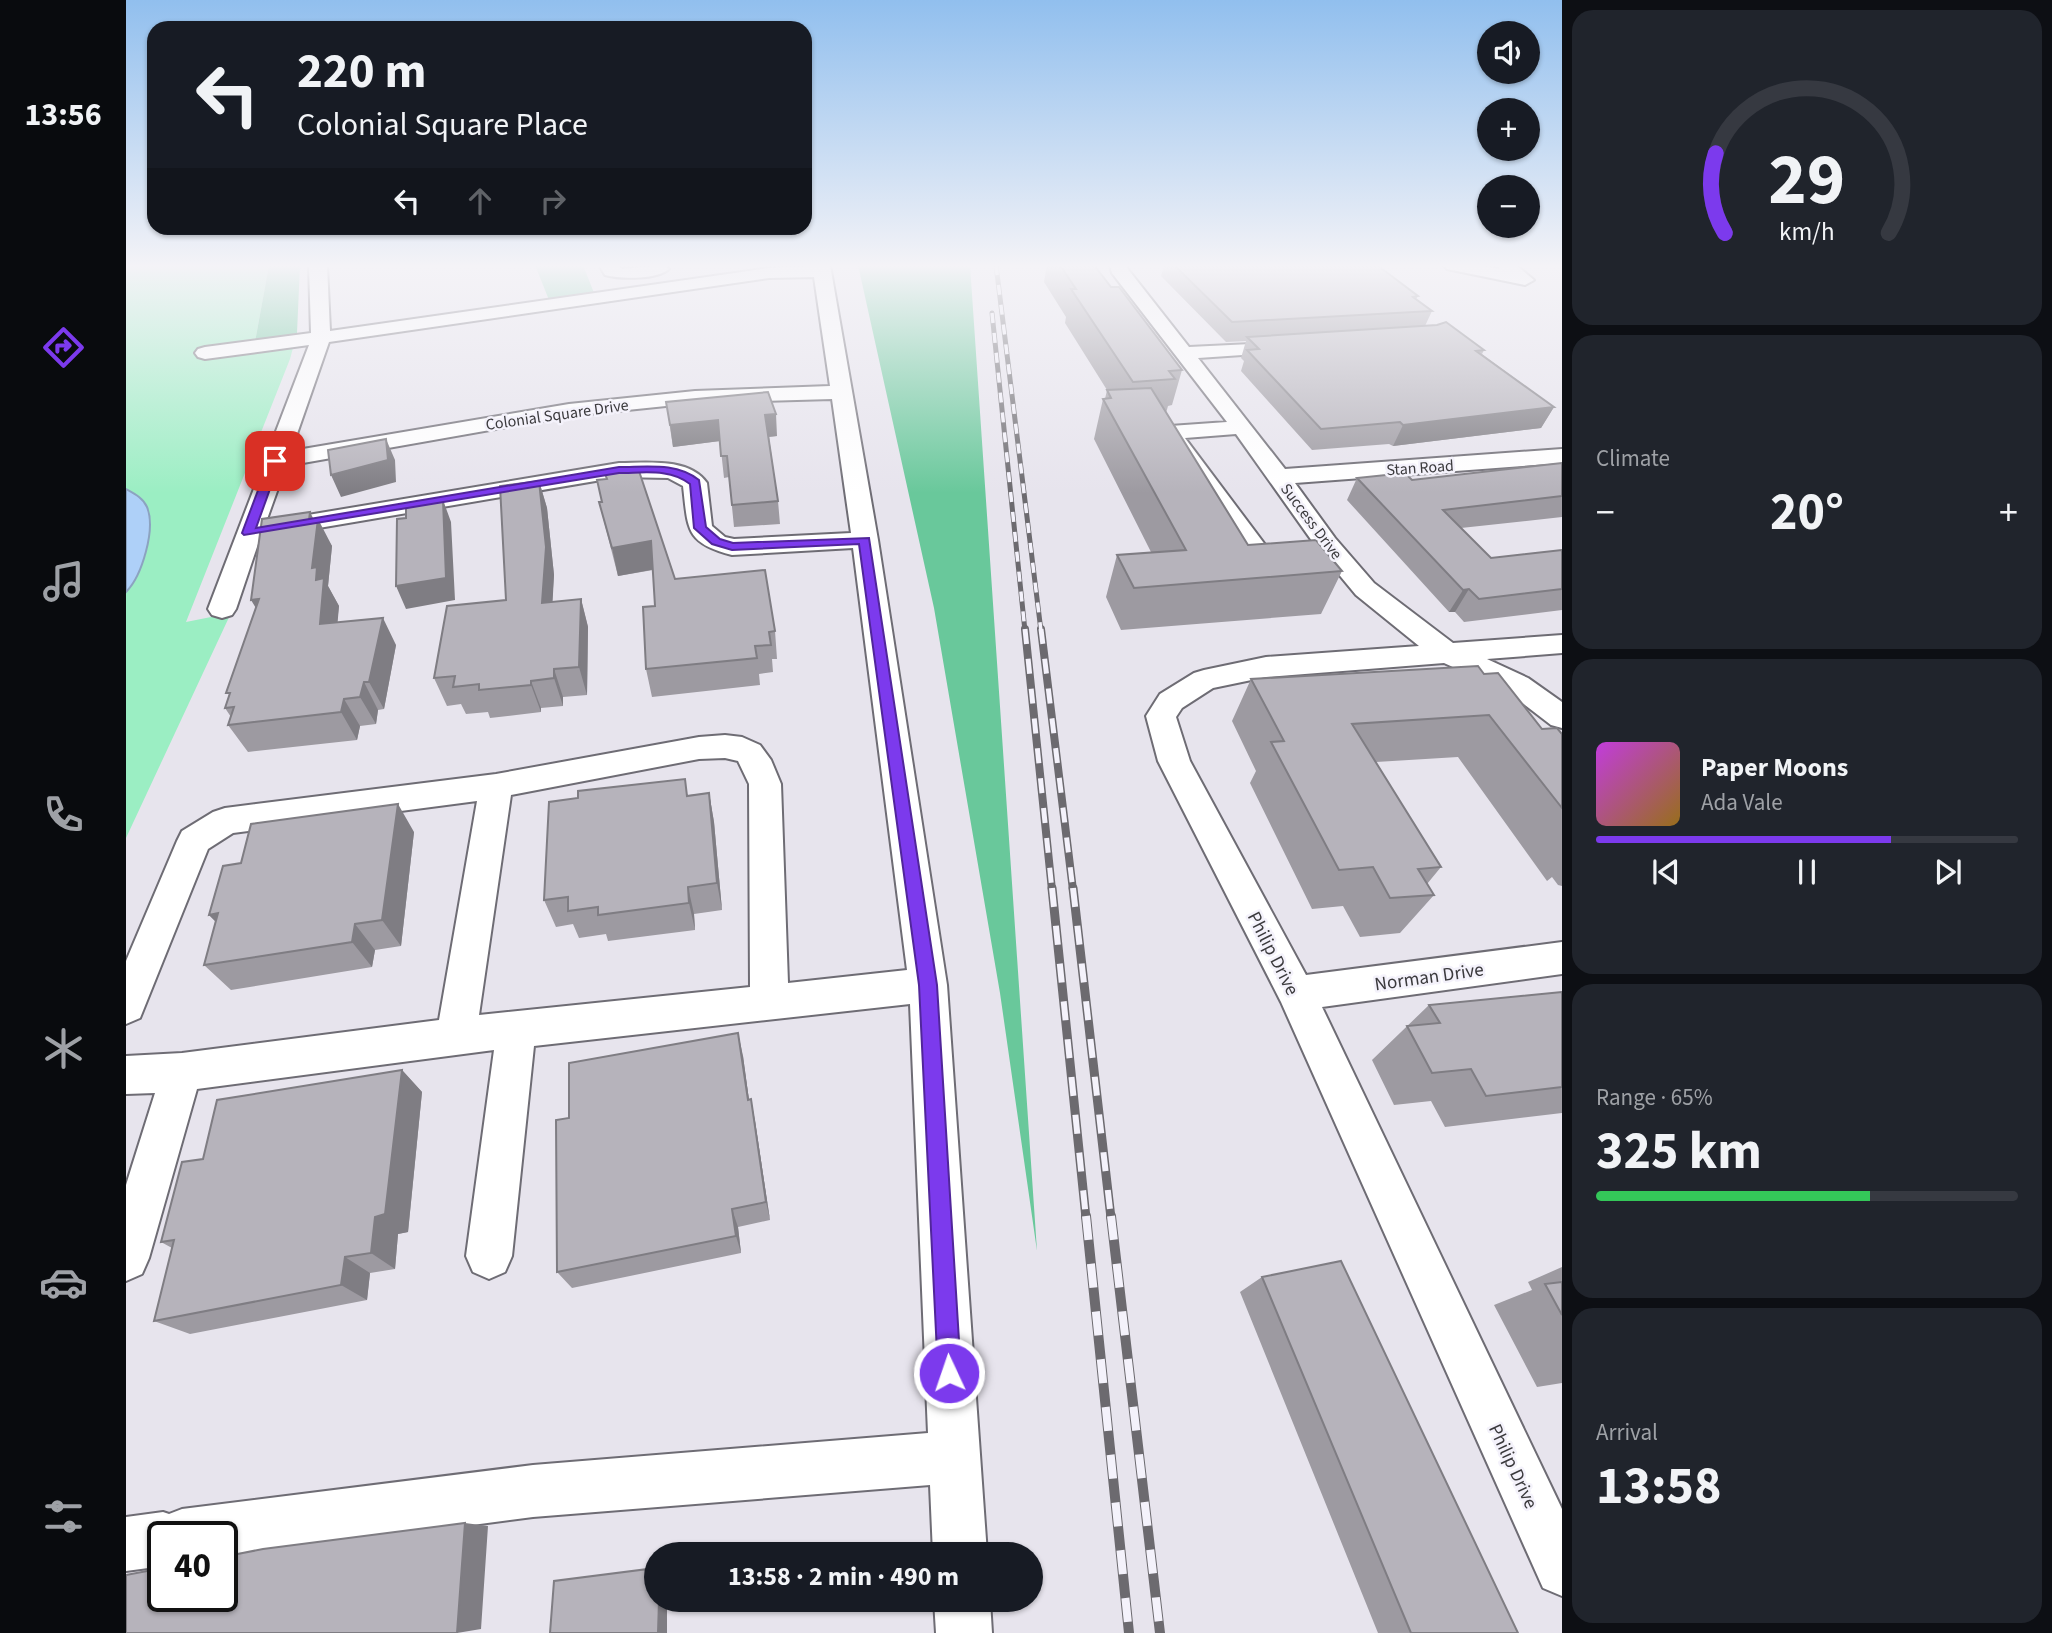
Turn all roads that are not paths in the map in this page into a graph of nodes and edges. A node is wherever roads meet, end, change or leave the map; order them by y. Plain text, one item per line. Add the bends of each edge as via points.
1 (296, 341) edge
2 (320, 341) edge
3 (833, 341) edge
4 (1175, 341) edge
5 (1305, 345) edge
6 (205, 353) dead end
7 (1184, 353) junction
8 (842, 392) junction
9 (1242, 427) junction
10 (1562, 456) edge
11 (275, 461) junction
12 (1278, 477) junction
13 (248, 533) junction
14 (864, 540) junction
15 (1332, 550) junction
16 (222, 609) dead end
17 (1562, 644) edge
18 (1446, 652) junction
19 (1562, 717) edge
20 (496, 786) junction
21 (1562, 958) edge
22 (928, 985) junction
23 (1296, 993) junction
24 (769, 1002) junction
25 (126, 1006) edge
26 (516, 1030) junction
27 (456, 1036) junction
28 (182, 1072) junction
29 (126, 1075) edge
30 (489, 1256) dead end
31 (126, 1258) edge
32 (954, 1457) junction
33 (238, 1529) edge
34 (147, 1541) edge
35 (959, 1542) edge
36 (126, 1544) edge
37 (1562, 1569) edge
38 (963, 1612) edge
39 (964, 1633) edge

1 - 6 street
2 - 11 street
3 - 8 street
4 - 7 street, Success Drive
5 - 7 street
7 - 9 street, Success Drive
8 - 11 street, Colonial Square Drive via 695,397 569,410
8 - 14 street
9 - 12 street, Success Drive
9 - 15 street via 1170,433 1259,554
10 - 12 street, Stan Road
11 - 13 street
12 - 15 street, Success Drive
13 - 14 street via 619,470 670,470 695,483 700,528 732,547
13 - 16 street
14 - 22 street
15 - 18 street, Success Drive via 1365,589
17 - 18 street, Philip Drive
18 - 19 street, Success Drive via 1518,685
18 - 23 street, Philip Drive via 1266,667 1204,680 1171,701 1161,716 1174,761
20 - 24 street via 699,748 731,746 749,752 759,762 765,784
20 - 25 street via 238,818 201,834 194,841
20 - 27 street
21 - 23 street, Norman Drive
22 - 24 street
22 - 32 street
23 - 37 street, Philip Drive
24 - 26 street
26 - 27 street
26 - 30 street
27 - 28 street
28 - 29 street
28 - 31 street
32 - 33 street via 533,1491
32 - 35 street
34 - 36 street
38 - 39 street

